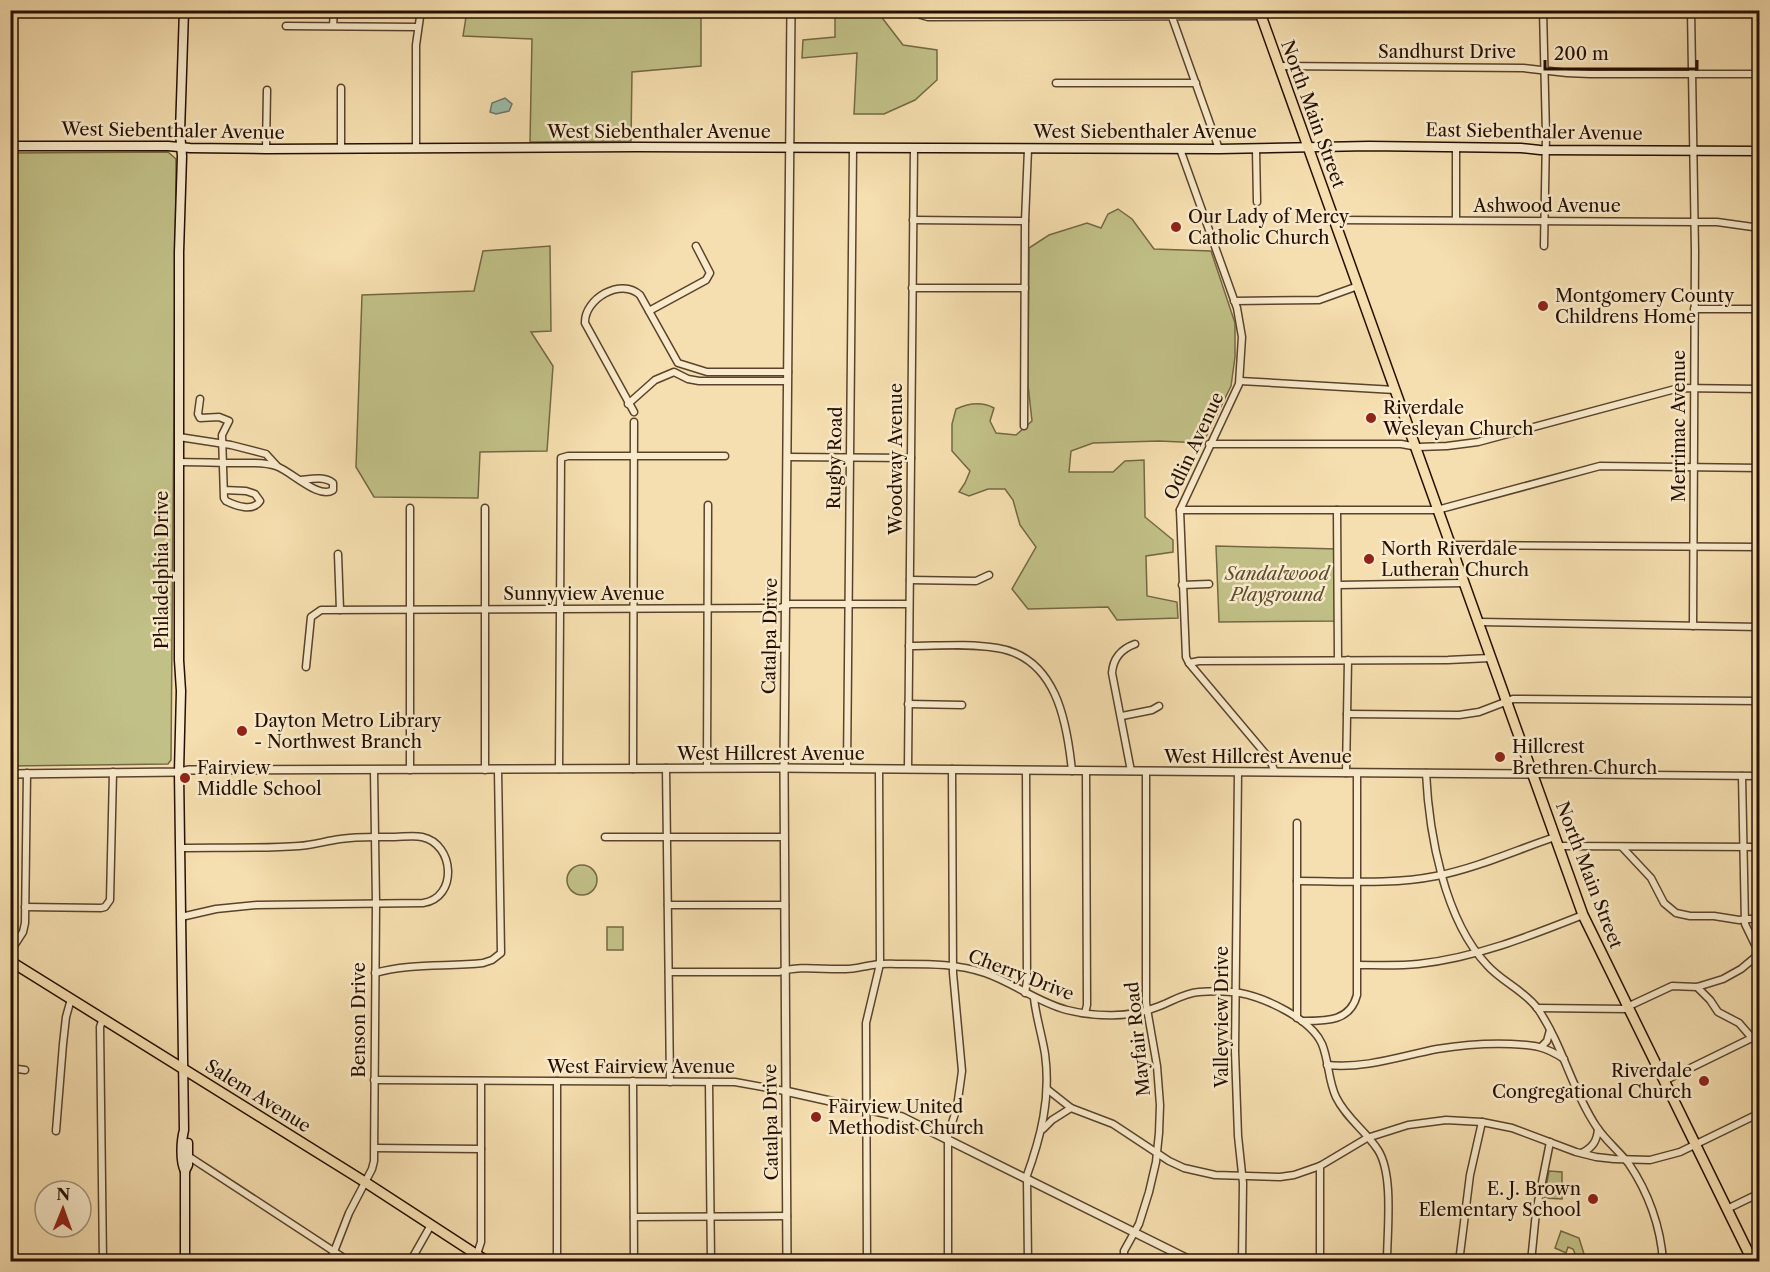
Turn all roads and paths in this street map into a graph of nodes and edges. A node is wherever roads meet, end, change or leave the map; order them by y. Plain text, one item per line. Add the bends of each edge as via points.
1 (184, 10) edge
2 (334, 10) edge
3 (421, 10) edge
4 (791, 10) edge
5 (1543, 10) edge
6 (1691, 10) edge
7 (918, 13) edge
8 (1260, 13) edge
9 (1172, 17) junction
10 (286, 26) dead end
11 (333, 26) junction
12 (418, 27) junction
13 (1278, 66) junction
14 (1544, 69) junction
15 (1693, 74) junction
16 (1760, 74) edge
17 (1056, 83) dead end
18 (1196, 83) junction
19 (341, 88) dead end
20 (267, 90) dead end
21 (10, 146) edge
22 (1308, 147) junction
23 (1456, 147) junction
24 (181, 148) junction
25 (416, 148) junction
26 (789, 148) junction
27 (853, 148) junction
28 (914, 148) junction
29 (1028, 148) junction
30 (266, 149) junction
31 (341, 149) junction
32 (1180, 149) junction
33 (1219, 149) junction
34 (1256, 149) junction
35 (1545, 150) junction
36 (1695, 151) junction
37 (1760, 151) edge
38 (1257, 202) dead end
39 (913, 220) junction
40 (1334, 220) junction
41 (1456, 220) junction
42 (1025, 221) junction
43 (1545, 221) junction
44 (1695, 222) junction
45 (1760, 228) edge
46 (696, 246) dead end
47 (1544, 246) dead end
48 (1358, 286) junction
49 (912, 288) junction
50 (1025, 288) junction
51 (1234, 301) junction
52 (1694, 309) junction
53 (1760, 309) edge
54 (649, 311) junction
55 (678, 363) junction
56 (674, 372) junction
57 (788, 372) junction
58 (788, 381) junction
59 (1239, 381) junction
60 (1694, 388) junction
61 (1760, 389) edge
62 (1395, 390) junction
63 (200, 399) dead end
64 (628, 404) junction
65 (634, 412) dead end
66 (634, 422) dead end
67 (1024, 426) dead end
68 (179, 437) junction
69 (223, 443) junction
70 (1209, 444) junction
71 (1415, 447) junction
72 (634, 456) junction
73 (725, 456) dead end
74 (787, 457) junction
75 (850, 457) junction
76 (911, 458) junction
77 (179, 462) junction
78 (223, 463) junction
79 (278, 466) junction
80 (1694, 468) junction
81 (1760, 468) edge
82 (301, 480) junction
83 (224, 490) junction
84 (708, 505) dead end
85 (410, 508) dead end
86 (485, 508) dead end
87 (1179, 510) junction
88 (1337, 510) junction
89 (1437, 510) junction
90 (1450, 545) junction
91 (1693, 547) junction
92 (1760, 547) edge
93 (338, 554) dead end
94 (988, 575) dead end
95 (910, 580) junction
96 (1464, 583) junction
97 (1209, 584) dead end
98 (1182, 585) junction
99 (1338, 585) junction
100 (848, 604) junction
101 (909, 604) junction
102 (786, 605) junction
103 (708, 608) junction
104 (485, 609) junction
105 (560, 609) junction
106 (633, 609) junction
107 (340, 610) junction
108 (411, 610) junction
109 (1479, 622) junction
110 (1693, 626) junction
111 (1760, 627) edge
112 (1135, 644) dead end
113 (909, 646) junction
114 (1490, 658) junction
115 (1338, 659) junction
116 (1348, 660) junction
117 (1189, 663) junction
118 (306, 667) dead end
119 (1507, 701) junction
120 (1760, 701) edge
121 (908, 704) junction
122 (962, 705) dead end
123 (1159, 706) dead end
124 (1347, 714) junction
125 (1122, 716) junction
126 (666, 768) junction
127 (707, 768) junction
128 (784, 768) junction
129 (847, 768) junction
130 (559, 769) junction
131 (633, 769) junction
132 (879, 769) junction
133 (908, 769) junction
134 (952, 769) junction
135 (374, 770) junction
136 (410, 770) junction
137 (485, 770) junction
138 (498, 770) junction
139 (1026, 770) junction
140 (1072, 771) junction
141 (1086, 771) junction
142 (1131, 771) junction
143 (1146, 771) junction
144 (113, 772) junction
145 (179, 772) junction
146 (1238, 772) junction
147 (1275, 772) junction
148 (1346, 773) junction
149 (1357, 773) junction
150 (10, 774) edge
151 (27, 774) junction
152 (1426, 774) junction
153 (1533, 774) junction
154 (1742, 776) junction
155 (1760, 776) edge
156 (1297, 824) dead end
157 (375, 837) junction
158 (605, 837) dead end
159 (667, 837) junction
160 (784, 837) junction
161 (1557, 841) junction
162 (1622, 846) junction
163 (1744, 847) junction
164 (1760, 847) edge
165 (180, 848) junction
166 (1442, 875) junction
167 (1298, 881) junction
168 (1358, 881) junction
169 (376, 904) junction
170 (668, 905) junction
171 (785, 905) junction
172 (25, 907) junction
173 (1583, 915) junction
174 (181, 917) junction
175 (1760, 918) edge
176 (1745, 919) junction
177 (10, 952) edge
178 (1476, 952) junction
179 (1759, 954) edge
180 (10, 961) edge
181 (880, 964) junction
182 (1358, 965) junction
183 (954, 966) junction
184 (785, 969) junction
185 (669, 972) junction
186 (375, 973) junction
187 (1697, 987) junction
188 (1025, 993) junction
189 (1236, 993) junction
190 (1034, 998) junction
191 (71, 999) junction
192 (1537, 1008) junction
193 (1627, 1008) junction
194 (1146, 1010) junction
195 (1085, 1013) junction
196 (103, 1018) junction
197 (1299, 1019) junction
198 (1550, 1029) junction
199 (1760, 1034) edge
200 (1752, 1038) junction
201 (1542, 1046) junction
202 (1564, 1060) junction
203 (1327, 1065) junction
204 (10, 1068) edge
205 (25, 1070) dead end
206 (184, 1070) junction
207 (374, 1080) junction
208 (481, 1081) junction
209 (557, 1081) junction
210 (633, 1081) junction
211 (1664, 1081) junction
212 (670, 1082) junction
213 (709, 1082) junction
214 (1047, 1089) junction
215 (786, 1091) junction
216 (1071, 1108) junction
217 (866, 1109) junction
218 (1760, 1113) edge
219 (1482, 1122) junction
220 (1043, 1129) junction
221 (1598, 1129) junction
222 (184, 1130) junction
223 (56, 1131) dead end
224 (1367, 1138) junction
225 (948, 1139) junction
226 (1550, 1142) junction
227 (1695, 1145) junction
228 (375, 1148) junction
229 (481, 1149) junction
230 (1157, 1152) junction
231 (1582, 1153) junction
232 (188, 1156) junction
233 (1624, 1160) junction
234 (1320, 1166) junction
235 (185, 1171) junction
236 (1242, 1176) junction
237 (1027, 1179) junction
238 (365, 1182) junction
239 (1760, 1192) edge
240 (1727, 1209) junction
241 (711, 1216) junction
242 (787, 1216) junction
243 (634, 1217) junction
244 (431, 1225) junction
245 (1135, 1232) junction
246 (477, 1254) junction
247 (331, 1258) edge
248 (185, 1260) edge
249 (103, 1262) edge
250 (217, 1262) edge
251 (350, 1262) edge
252 (410, 1262) edge
253 (488, 1262) edge
254 (557, 1262) edge
255 (634, 1262) edge
256 (711, 1262) edge
257 (787, 1262) edge
258 (867, 1262) edge
259 (948, 1262) edge
260 (1028, 1262) edge
261 (1124, 1262) edge
262 (1194, 1262) edge
263 (1242, 1262) edge
264 (1320, 1262) edge
265 (1387, 1262) edge
266 (1459, 1262) edge
267 (1531, 1262) edge
268 (1663, 1262) edge
269 (1754, 1262) edge

1 - 24 main road, Philadelphia Drive
2 - 11 street
3 - 12 street
4 - 26 street, Catalpa Drive
5 - 14 street
6 - 15 street, Merrimac Avenue
7 - 9 street
8 - 9 street
8 - 13 main road, North Main Street
9 - 18 street
10 - 11 street
11 - 12 street
12 - 25 street
13 - 14 street, Sandhurst Drive
13 - 22 main road, North Main Street
14 - 15 street, Sandhurst Drive via 1567,73
14 - 35 street
15 - 16 street, Sandhurst Drive
15 - 36 street, Merrimac Avenue
17 - 18 street
18 - 33 street
19 - 31 street
20 - 30 street
21 - 24 main road, West Siebenthaler Avenue
22 - 23 main road, East Siebenthaler Avenue
22 - 34 main road, West Siebenthaler Avenue
22 - 40 main road, North Main Street
23 - 35 main road, East Siebenthaler Avenue
23 - 41 street
24 - 30 main road, West Siebenthaler Avenue
24 - 68 main road, Philadelphia Drive
25 - 26 main road, West Siebenthaler Avenue
25 - 31 main road, West Siebenthaler Avenue
26 - 27 main road, West Siebenthaler Avenue
26 - 57 street, Catalpa Drive
27 - 28 main road, West Siebenthaler Avenue
27 - 75 street, Rugby Road
28 - 29 main road, West Siebenthaler Avenue
28 - 39 street, Woodway Avenue
29 - 32 main road, West Siebenthaler Avenue
29 - 42 street
30 - 31 main road, West Siebenthaler Avenue
32 - 33 main road, West Siebenthaler Avenue
32 - 51 street, Odlin Avenue
33 - 34 main road, West Siebenthaler Avenue
34 - 38 street
35 - 36 main road, East Siebenthaler Avenue
35 - 43 street
36 - 37 main road, East Siebenthaler Avenue
36 - 44 street, Merrimac Avenue
39 - 42 street
39 - 49 street, Woodway Avenue
40 - 41 street, Ashwood Avenue
40 - 48 main road, North Main Street
41 - 43 street, Ashwood Avenue
42 - 50 street
43 - 44 street, Ashwood Avenue
43 - 47 street
44 - 45 street, Ashwood Avenue
44 - 52 street, Merrimac Avenue
46 - 54 street via 710,273 706,280
48 - 51 street via 1319,300
48 - 62 main road, North Main Street
49 - 50 street
49 - 76 street, Woodway Avenue
50 - 67 street
51 - 59 street, Odlin Avenue via 1242,329
52 - 53 street
52 - 60 street, Merrimac Avenue
54 - 55 street
54 - 64 street via 634,290 619,289 595,301 585,315 586,326
55 - 56 street
55 - 57 street via 707,372
56 - 58 street via 699,381
56 - 64 street via 655,380
57 - 58 street, Catalpa Drive
58 - 74 street, Catalpa Drive
59 - 62 street
59 - 70 street, Odlin Avenue
60 - 61 street
60 - 71 street via 1670,390 1478,442
60 - 80 street, Merrimac Avenue
62 - 71 main road, North Main Street
63 - 69 street via 200,418 229,421 222,435
64 - 65 street
66 - 72 street
68 - 69 street
68 - 77 main road, Philadelphia Drive
69 - 78 street
69 - 79 street via 266,454
70 - 71 street
70 - 87 street, Odlin Avenue
71 - 89 main road, North Main Street
72 - 73 street
72 - 105 street via 562,458
72 - 106 street
74 - 75 street
74 - 102 street, Catalpa Drive
75 - 76 street
75 - 100 street, Rugby Road
76 - 95 street, Woodway Avenue
77 - 78 street
77 - 145 main road, Philadelphia Drive
78 - 79 street
78 - 83 street
79 - 82 street
80 - 81 street
80 - 89 street via 1600,466
80 - 91 street, Merrimac Avenue
82 - 82 street via 316,491 333,490 333,483 325,479
83 - 83 street via 228,503 253,507 260,501 246,491
84 - 103 street
85 - 108 street
86 - 104 street
87 - 88 street
87 - 98 street, Odlin Avenue
88 - 89 street
88 - 99 street
89 - 90 main road, North Main Street
90 - 91 street
90 - 96 main road, North Main Street
91 - 92 street
91 - 110 street, Merrimac Avenue
93 - 107 street
94 - 95 street via 976,581
95 - 101 street, Woodway Avenue
96 - 99 street
96 - 109 main road, North Main Street
97 - 98 street
98 - 117 street, Odlin Avenue
99 - 115 street
100 - 101 street, Sunnyview Avenue
100 - 102 street, Sunnyview Avenue
100 - 129 street, Rugby Road
101 - 113 street, Woodway Avenue
102 - 103 street, Sunnyview Avenue
102 - 128 street, Catalpa Drive
103 - 106 street, Sunnyview Avenue
103 - 127 street
104 - 105 street, Sunnyview Avenue
104 - 108 street, Sunnyview Avenue
104 - 137 street
105 - 106 street, Sunnyview Avenue
105 - 130 street
106 - 131 street
107 - 108 street, Sunnyview Avenue
107 - 118 street, Sunnyview Avenue via 321,610 311,617
108 - 136 street
109 - 110 street
109 - 114 main road, North Main Street
110 - 111 street
112 - 125 street via 1122,651 1112,669
113 - 121 street, Woodway Avenue
113 - 140 street via 996,648 1035,666 1049,681 1057,698
114 - 116 street
114 - 119 main road, North Main Street
115 - 116 street
115 - 117 street
116 - 124 street
117 - 147 street via 1269,759
119 - 120 street
119 - 124 street via 1459,715
119 - 153 main road, North Main Street
121 - 122 street
121 - 133 street, Woodway Avenue
123 - 125 street
124 - 148 street
125 - 142 street
126 - 127 street, West Hillcrest Avenue
126 - 131 street, West Hillcrest Avenue
126 - 159 street
127 - 128 street, West Hillcrest Avenue
128 - 129 street, West Hillcrest Avenue
128 - 160 street, Catalpa Drive
129 - 132 street, West Hillcrest Avenue
130 - 131 street, West Hillcrest Avenue
130 - 138 street, West Hillcrest Avenue
132 - 133 street, West Hillcrest Avenue
132 - 181 street
133 - 134 street, West Hillcrest Avenue
134 - 139 street, West Hillcrest Avenue
134 - 183 street
135 - 136 street, West Hillcrest Avenue
135 - 145 street, West Hillcrest Avenue
135 - 157 street, Benson Drive
136 - 137 street, West Hillcrest Avenue
137 - 138 street, West Hillcrest Avenue
138 - 186 street via 501,953 483,963 403,967
139 - 140 street, West Hillcrest Avenue
139 - 188 street
140 - 141 street, West Hillcrest Avenue
141 - 142 street, West Hillcrest Avenue
141 - 195 street
142 - 143 street, West Hillcrest Avenue
143 - 146 street, West Hillcrest Avenue
143 - 194 street, Mayfair Road
144 - 145 street, West Hillcrest Avenue
144 - 151 street, West Hillcrest Avenue
144 - 172 street via 108,904 101,908
145 - 165 main road, Philadelphia Drive
146 - 147 street, West Hillcrest Avenue
146 - 189 street, Valleyview Drive
147 - 148 street, West Hillcrest Avenue
148 - 149 street, West Hillcrest Avenue
149 - 152 street, West Hillcrest Avenue
149 - 168 street
150 - 151 street, West Hillcrest Avenue
151 - 172 street
152 - 153 street, West Hillcrest Avenue
152 - 166 street via 1429,815
153 - 154 street
153 - 161 main road, North Main Street
154 - 155 street
154 - 163 street
156 - 167 street
157 - 165 street via 295,846
157 - 169 street, Benson Drive
157 - 169 street via 430,840 444,853 449,873 445,885 431,901
158 - 159 street
159 - 160 street
159 - 170 street
160 - 171 street, Catalpa Drive
161 - 162 street
161 - 166 street
161 - 173 main road, North Main Street
162 - 163 street
162 - 176 street via 1644,869 1671,910 1690,916
163 - 164 street
163 - 176 street
165 - 174 main road, Philadelphia Drive
166 - 168 street
166 - 178 street
167 - 168 street
167 - 197 street
168 - 182 street
169 - 174 street via 248,906
169 - 186 street, Benson Drive
170 - 171 street
170 - 185 street
171 - 184 street, Catalpa Drive
172 - 177 street via 23,932
173 - 178 street
173 - 193 main road, North Main Street
174 - 206 main road, Philadelphia Drive
175 - 176 street
176 - 179 street
178 - 182 street via 1420,964
178 - 192 street
179 - 187 street via 1733,974
180 - 191 main road, Salem Avenue
181 - 183 street, Cherry Drive
181 - 184 street, Cherry Drive via 846,969
181 - 217 street via 866,1015
182 - 197 street via 1357,995 1349,1011 1335,1019
183 - 188 street, Cherry Drive via 987,974
183 - 225 street via 962,1071
184 - 185 street, Cherry Drive
184 - 215 street, Catalpa Drive
185 - 212 street
186 - 207 street, Benson Drive
187 - 193 street via 1672,986
187 - 200 street via 1718,1012 1739,1023
188 - 190 street, Cherry Drive
189 - 194 street, Cherry Drive via 1190,993
189 - 197 street, Cherry Drive via 1275,1005
189 - 236 street, Valleyview Drive via 1236,1089
190 - 195 street, Cherry Drive
190 - 214 street
191 - 196 main road, Salem Avenue
191 - 223 street
192 - 193 street
192 - 198 street
193 - 211 main road, North Main Street
194 - 195 street, Cherry Drive
194 - 230 street, Mayfair Road via 1157,1066
196 - 206 main road, Salem Avenue
196 - 249 street
197 - 203 street, Cherry Drive via 1321,1042
198 - 201 street
198 - 202 street
199 - 200 street
200 - 211 street
201 - 202 street
201 - 203 street via 1475,1045 1369,1064
202 - 221 street
203 - 224 street, Cherry Drive via 1341,1105
204 - 205 street
206 - 222 main road, Philadelphia Drive
206 - 238 main road, Salem Avenue
207 - 208 street, West Fairview Avenue
207 - 228 street, Benson Drive
208 - 209 street, West Fairview Avenue
208 - 229 street
209 - 210 street, West Fairview Avenue
209 - 254 street
210 - 212 street, West Fairview Avenue
210 - 243 street
211 - 227 main road, North Main Street
212 - 213 street, West Fairview Avenue
213 - 215 street, West Fairview Avenue via 744,1082
213 - 241 street
214 - 216 street
214 - 220 street
215 - 217 street, West Fairview Avenue
215 - 242 street, Catalpa Drive
216 - 220 street
216 - 230 street via 1113,1124
217 - 225 street, West Fairview Avenue via 902,1117
217 - 258 street
218 - 227 street
219 - 224 street via 1419,1123
219 - 226 street
219 - 266 street via 1470,1175
220 - 237 street
221 - 231 street via 1597,1138
221 - 233 street
222 - 232 main road, Philadelphia Drive
222 - 235 main road, Philadelphia Drive
224 - 234 street
224 - 265 street, Cherry Drive via 1379,1152 1387,1176
225 - 237 street, West Fairview Avenue
225 - 259 street
226 - 231 street
226 - 267 street
227 - 233 street via 1660,1158
227 - 240 main road, North Main Street
228 - 229 street
228 - 238 street, Benson Drive via 372,1169
229 - 246 street via 481,1242
230 - 236 street via 1198,1172
230 - 245 street, Mayfair Road
231 - 233 street
232 - 235 main road, Philadelphia Drive
232 - 247 street
233 - 268 street via 1651,1206
234 - 236 street via 1284,1177
234 - 264 street
235 - 248 main road, Philadelphia Drive
236 - 263 street, Valleyview Drive
237 - 245 street, West Fairview Avenue
237 - 260 street
238 - 244 main road, Salem Avenue
238 - 247 street, Benson Drive
239 - 240 street
240 - 269 main road, North Main Street
241 - 242 street
241 - 243 street
241 - 256 street
242 - 257 street, Catalpa Drive
243 - 255 street
244 - 246 main road, Salem Avenue
244 - 252 street
245 - 261 street, Mayfair Road via 1124,1251
245 - 262 street, West Fairview Avenue
246 - 253 main road, Salem Avenue
247 - 251 street
248 - 250 street

